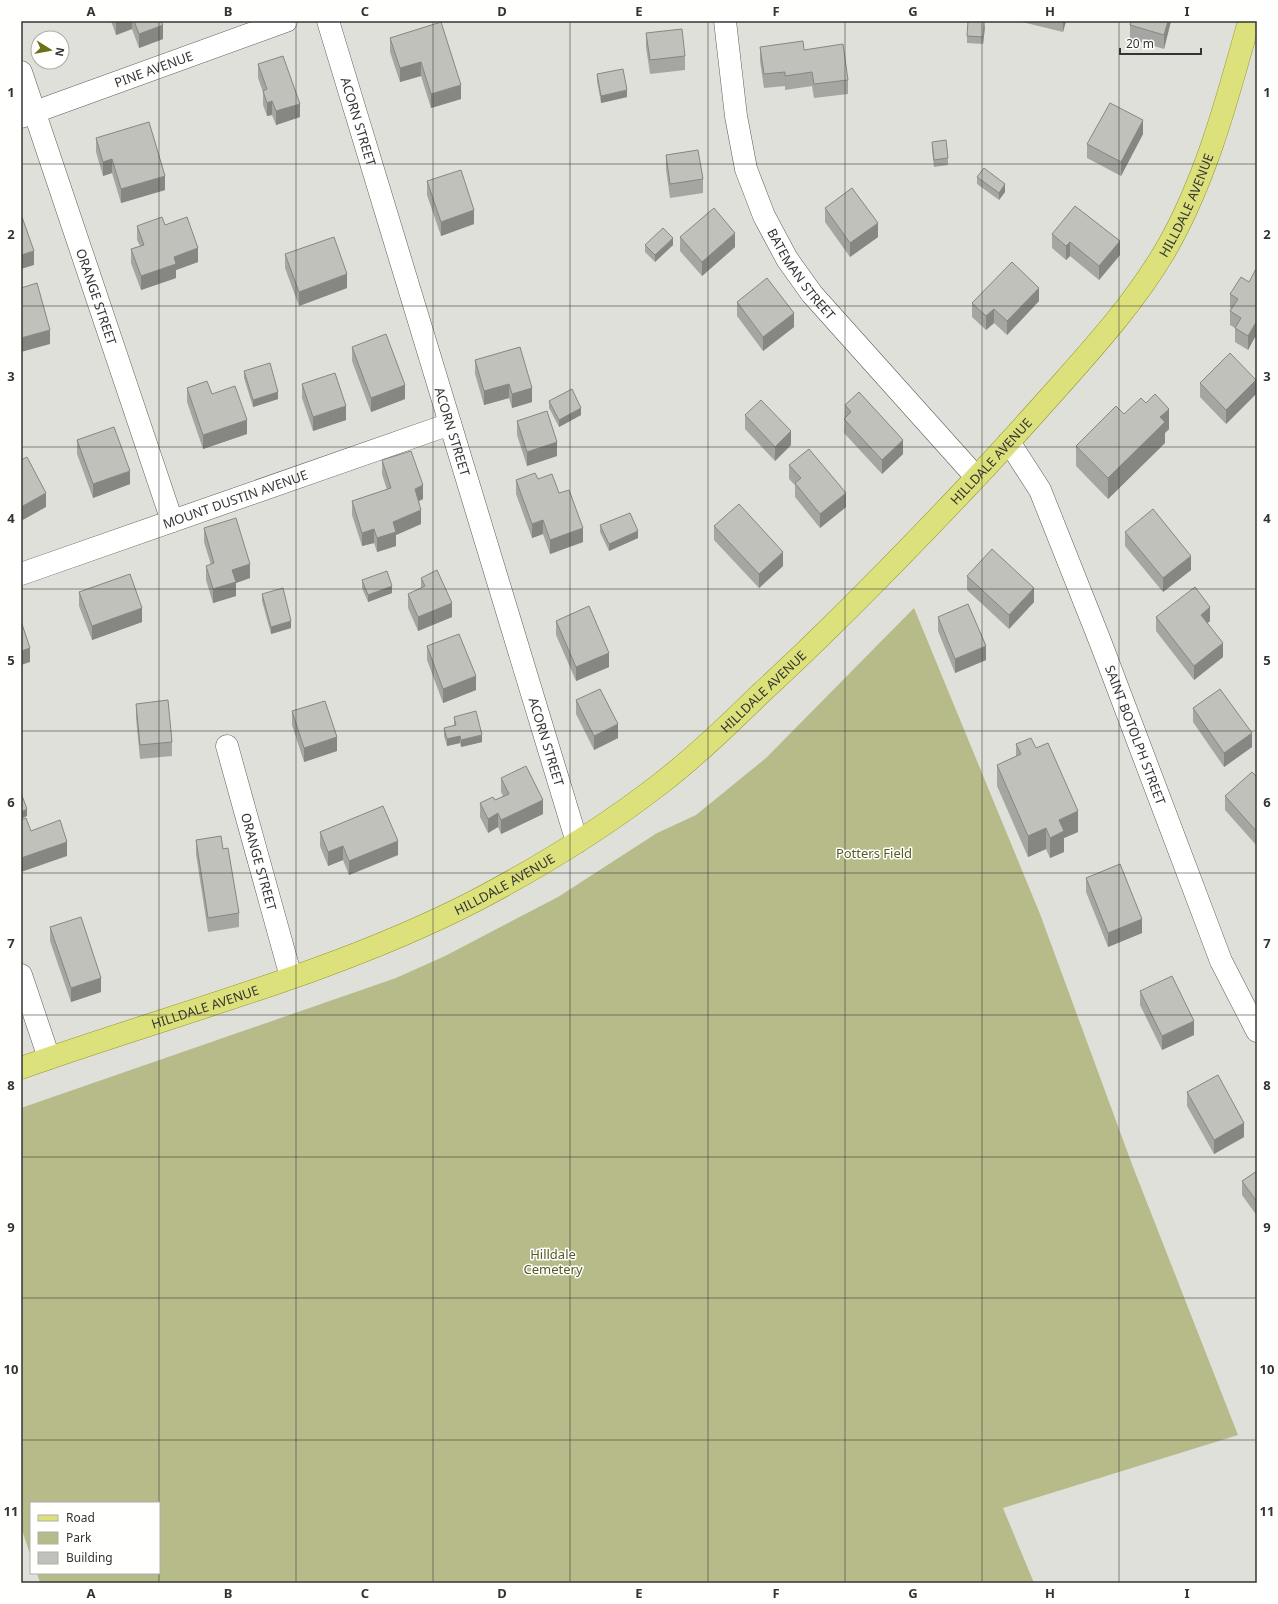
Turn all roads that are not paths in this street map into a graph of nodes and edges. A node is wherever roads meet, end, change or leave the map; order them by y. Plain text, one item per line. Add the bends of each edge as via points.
1 (286, 21) edge
2 (328, 21) edge
3 (725, 21) edge
4 (1249, 21) edge
5 (21, 72) edge
6 (28, 114) edge
7 (450, 424) junction
8 (1009, 442) junction
9 (976, 477) junction
10 (172, 521) junction
11 (21, 574) edge
12 (227, 746) dead end
13 (577, 842) junction
14 (21, 976) edge
15 (291, 977) junction
16 (1257, 1031) edge
17 (49, 1058) junction
18 (21, 1068) edge

1 - 6 street, PINE AVENUE
2 - 7 street, ACORN STREET
3 - 9 street, BATEMAN STREET via 736,116 746,169 764,216 787,259 812,294
4 - 8 main road, HILLDALE AVENUE via 1219,126 1182,220 1144,284 1108,332
5 - 6 street, ORANGE STREET
6 - 10 street, ORANGE STREET
7 - 10 street, MOUNT DUSTIN AVENUE
7 - 13 street, ACORN STREET
8 - 9 main road, HILLDALE AVENUE
8 - 16 street, SAINT BOTOLPH STREET via 1040,490 1221,961
9 - 13 main road, HILLDALE AVENUE via 882,576 794,663 701,749 660,784
10 - 11 street, MOUNT DUSTIN AVENUE
12 - 15 street, ORANGE STREET
13 - 15 main road, HILLDALE AVENUE via 472,902 413,931
14 - 17 street
15 - 17 main road, HILLDALE AVENUE
17 - 18 main road, HILLDALE AVENUE

